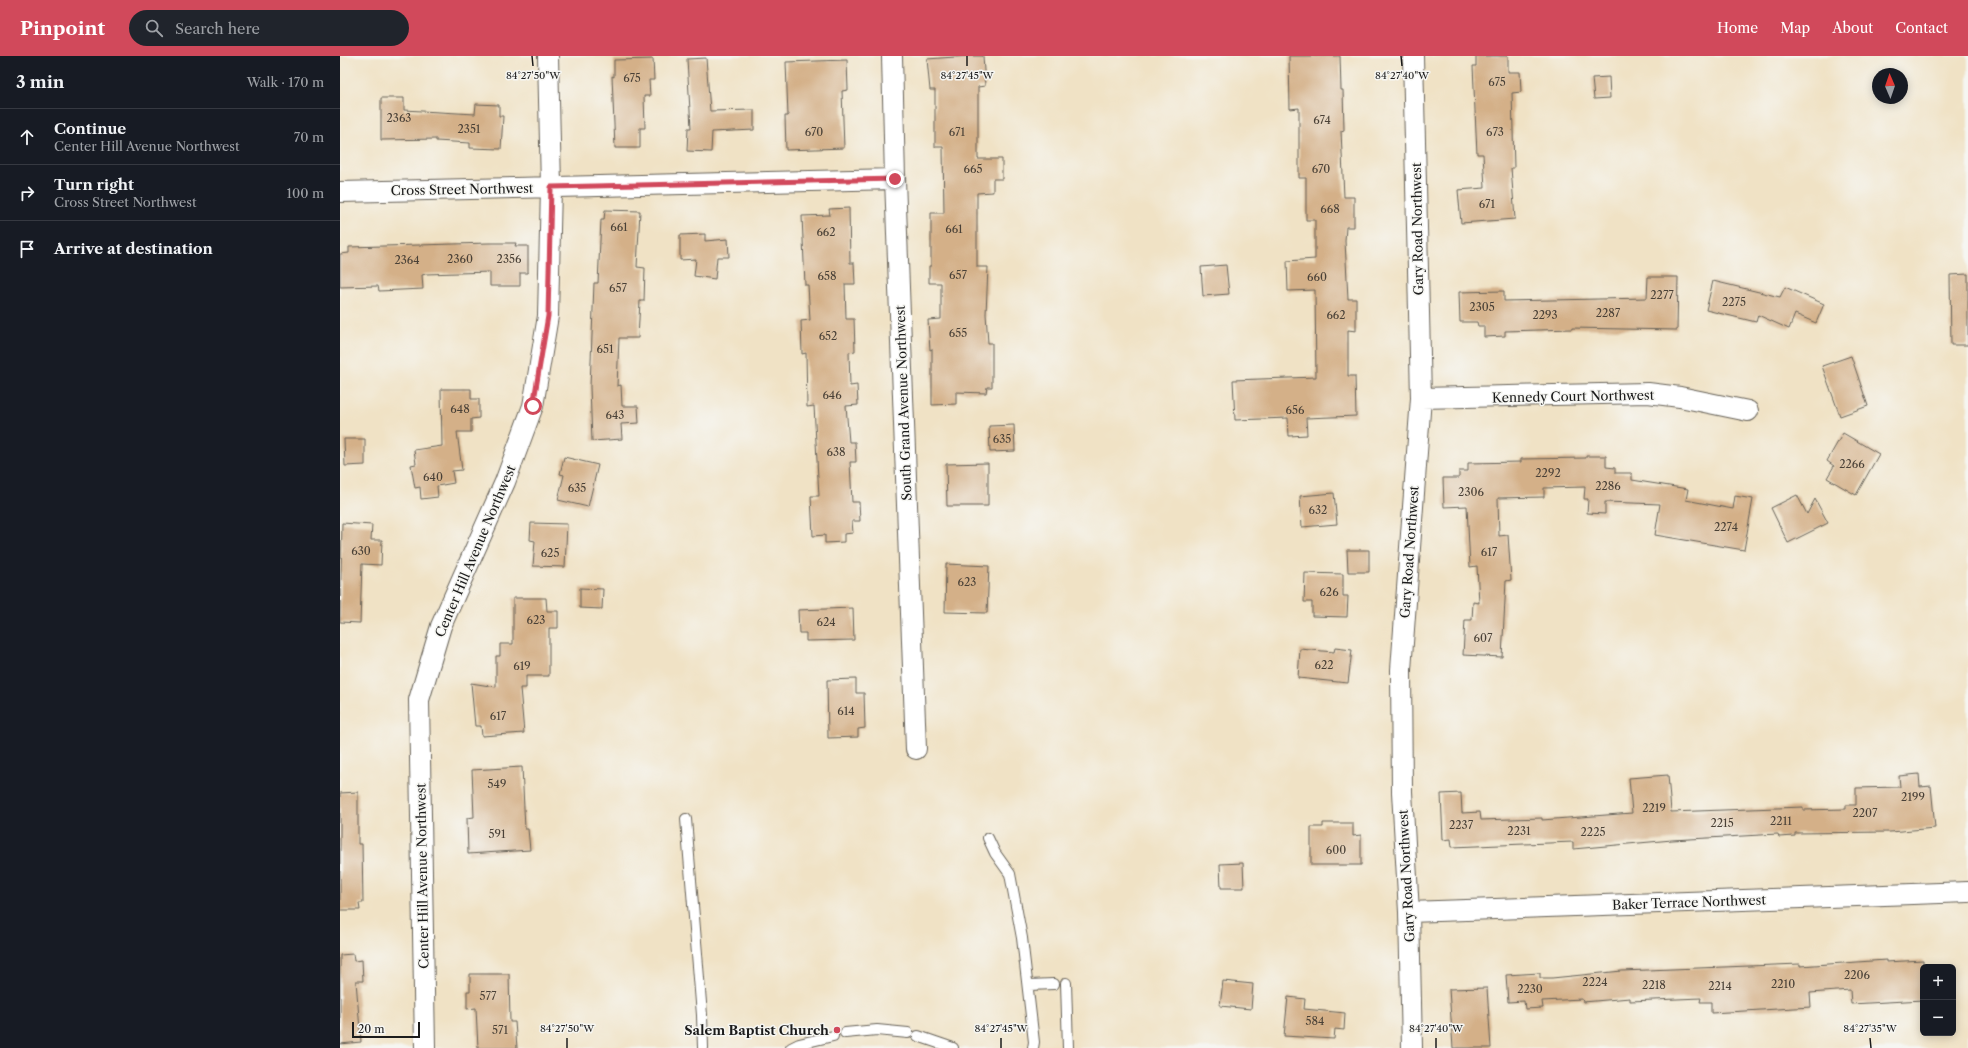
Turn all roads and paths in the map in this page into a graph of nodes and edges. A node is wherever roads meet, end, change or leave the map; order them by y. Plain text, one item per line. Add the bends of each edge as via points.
1 (548, 56) edge
2 (892, 56) edge
3 (1413, 56) edge
4 (895, 179) junction
5 (551, 187) junction
6 (340, 192) edge
7 (1421, 398) junction
8 (1748, 411) dead end
9 (916, 749) dead end
10 (686, 819) dead end
11 (988, 838) dead end
12 (1968, 892) edge
13 (1409, 912) junction
14 (1066, 983) dead end
15 (1054, 984) dead end
16 (1029, 985) junction
17 (844, 1033) dead end
18 (908, 1033) dead end
19 (833, 1036) dead end
20 (918, 1036) dead end
21 (425, 1048) edge
22 (703, 1048) edge
23 (791, 1048) edge
24 (953, 1048) edge
25 (1033, 1048) edge
26 (1068, 1048) edge
27 (1412, 1048) edge

1 - 5 street, Center Hill Avenue Northwest
2 - 4 street, South Grand Avenue Northwest
3 - 7 street, Gary Road Northwest
4 - 5 street, Cross Street Northwest
4 - 9 street, South Grand Avenue Northwest
5 - 6 street, Cross Street Northwest
5 - 21 street, Center Hill Avenue Northwest via 548,316 533,406 505,482 441,626 419,700
7 - 8 street, Kennedy Court Northwest via 1648,393
7 - 13 street, Gary Road Northwest via 1401,670 1402,792
10 - 22 lane
11 - 16 lane via 995,854 1010,874
12 - 13 street, Baker Terrace Northwest
13 - 27 street, Gary Road Northwest
14 - 26 lane
15 - 16 lane
16 - 25 lane
17 - 18 lane via 877,1030
19 - 23 lane
20 - 24 lane

